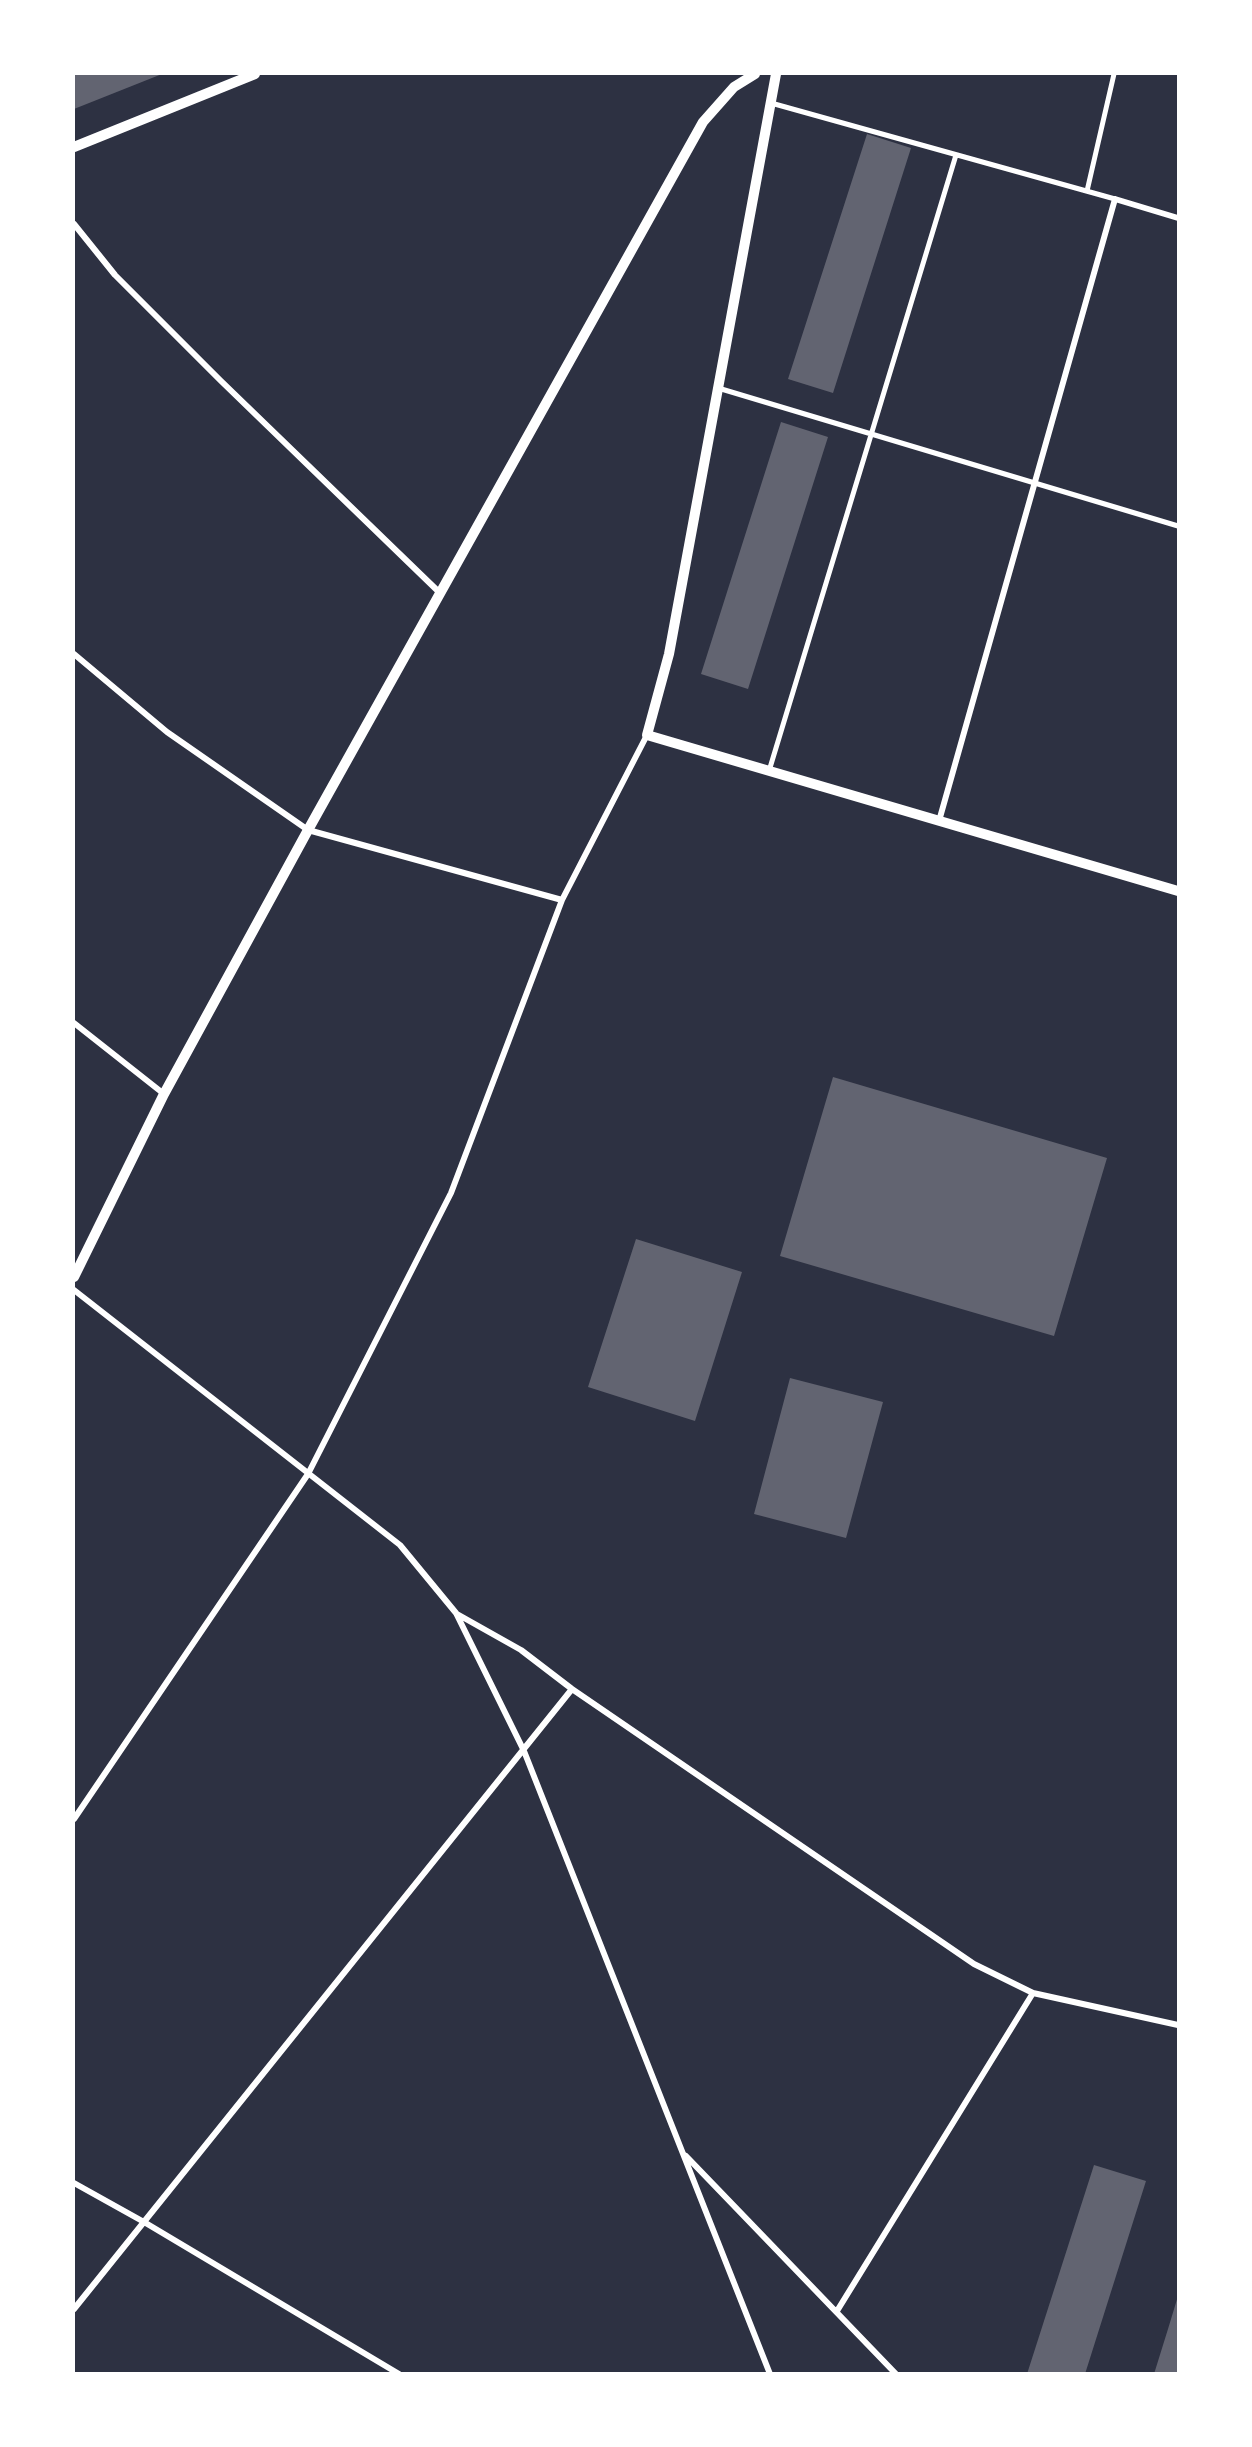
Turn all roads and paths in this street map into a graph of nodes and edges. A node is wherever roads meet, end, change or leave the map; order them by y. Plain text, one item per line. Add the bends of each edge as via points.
1 (255, 74) edge
2 (755, 74) edge
3 (776, 74) edge
4 (1114, 74) edge
5 (771, 102) junction
6 (74, 147) edge
7 (956, 155) junction
8 (1087, 191) junction
9 (1115, 199) junction
10 (1179, 218) edge
11 (74, 224) edge
12 (718, 388) junction
13 (872, 434) junction
14 (1035, 483) junction
15 (1179, 526) edge
16 (440, 592) junction
17 (74, 654) edge
18 (647, 735) junction
19 (770, 771) junction
20 (939, 821) junction
21 (308, 830) junction
22 (1179, 891) edge
23 (562, 900) junction
24 (74, 1023) edge
25 (164, 1094) junction
26 (74, 1276) edge
27 (74, 1290) edge
28 (308, 1474) junction
29 (456, 1613) junction
30 (572, 1689) junction
31 (524, 1751) junction
32 (74, 1820) edge
33 (1033, 1993) junction
34 (1179, 2025) edge
35 (683, 2153) junction
36 (74, 2183) edge
37 (144, 2222) junction
38 (74, 2309) edge
39 (837, 2311) junction
40 (399, 2373) edge
41 (770, 2373) edge
42 (896, 2373) edge

1 - 6 street
2 - 16 street via 734,87 703,122
3 - 5 street
4 - 8 street
5 - 7 street
5 - 12 street
7 - 8 street
7 - 13 street
8 - 9 street
9 - 10 street
9 - 14 street
11 - 16 street via 123,283
12 - 13 street
12 - 18 street via 669,654
13 - 14 street
13 - 19 street
14 - 15 street
14 - 20 street
16 - 21 street
17 - 21 street via 167,732
18 - 19 street
18 - 23 street
19 - 20 street
20 - 22 street
21 - 23 street
21 - 25 street
23 - 28 street via 451,1193
24 - 25 street
25 - 26 street
27 - 28 street
28 - 29 street via 400,1545
28 - 32 street
29 - 30 street via 521,1650
29 - 31 street
30 - 31 street
30 - 33 street via 974,1964
31 - 35 street
31 - 37 street
33 - 34 street
33 - 39 street
35 - 39 street
35 - 41 street
36 - 37 street
37 - 38 street
37 - 40 street
39 - 42 street

